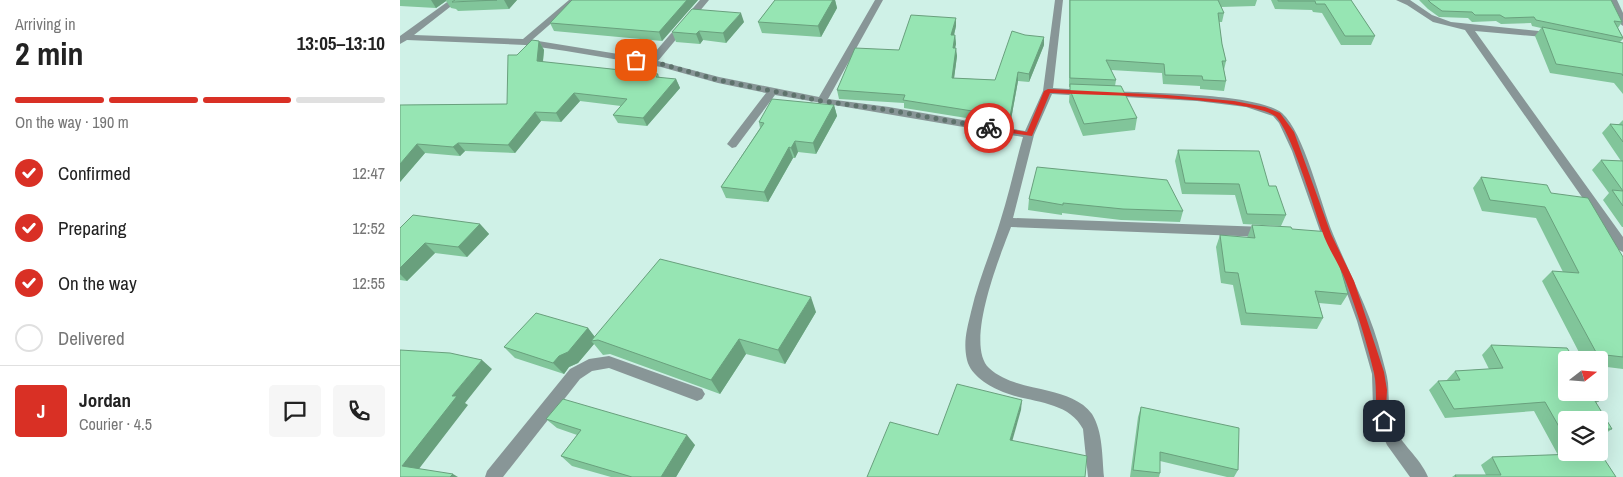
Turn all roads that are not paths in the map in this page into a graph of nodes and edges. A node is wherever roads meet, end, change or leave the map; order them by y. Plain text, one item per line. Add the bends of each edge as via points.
1 (455, 0) edge
2 (574, 0) edge
3 (705, 0) edge
4 (879, 0) edge
5 (1059, 0) edge
6 (1400, 0) edge
7 (1408, 0) edge
8 (1613, 0) edge
9 (1623, 23) edge
10 (1468, 28) junction
11 (1561, 36) edge
12 (402, 39) edge
13 (525, 42) junction
14 (652, 62) junction
15 (773, 90) junction
16 (1048, 91) junction
17 (822, 101) junction
18 (1029, 135) junction
19 (732, 144) dead end
20 (1006, 222) junction
21 (1275, 232) edge
22 (1310, 233) edge
23 (1327, 234) junction
24 (1623, 247) edge
25 (697, 394) dead end
26 (493, 477) edge
27 (1096, 477) edge
28 (1420, 477) edge

1 - 12 street
2 - 13 street
3 - 14 street
4 - 17 street
5 - 16 street
6 - 7 street
7 - 10 street via 1435,21
8 - 9 street
10 - 11 street via 1534,31
10 - 24 street
12 - 13 street
13 - 14 street
14 - 15 street via 718,80
15 - 17 street
15 - 19 street
16 - 18 street
16 - 23 street via 1234,103 1263,108 1278,115 1290,132
17 - 18 street
18 - 20 street
20 - 21 street
20 - 27 street via 981,294 972,333 975,362 984,373 1007,388 1067,404 1085,417 1091,428
22 - 23 street
23 - 28 street via 1350,281 1376,364 1384,421 1404,457
25 - 26 street via 610,362 589,365 575,374

